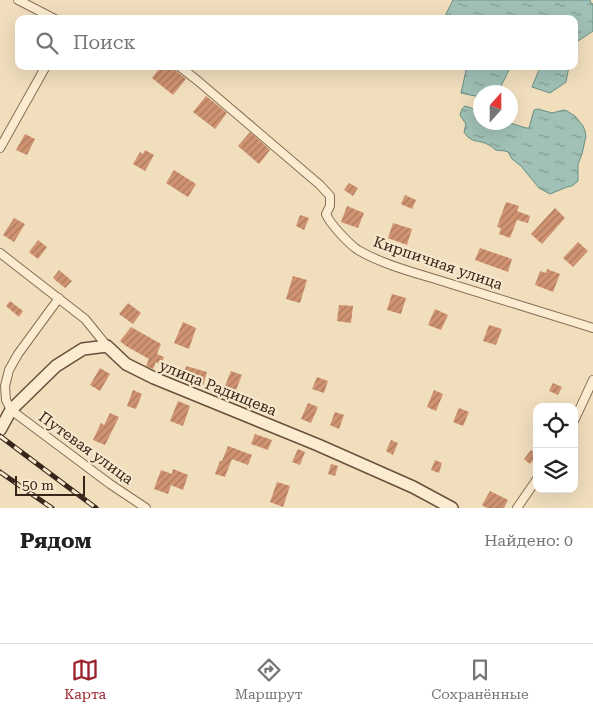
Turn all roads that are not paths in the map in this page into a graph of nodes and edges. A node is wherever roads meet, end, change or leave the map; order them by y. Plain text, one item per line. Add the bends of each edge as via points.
1 (18, 0) edge
2 (47, 15) edge
3 (44, 70) edge
4 (184, 70) edge
5 (0, 148) edge
6 (0, 253) edge
7 (59, 298) junction
8 (593, 328) edge
9 (107, 346) junction
10 (593, 380) edge
11 (11, 410) junction
12 (578, 412) edge
13 (0, 430) edge
14 (533, 485) edge
15 (146, 508) edge
16 (452, 508) edge
17 (517, 508) edge

1 - 2 street
3 - 5 street
4 - 8 street, Кирпичная улица via 320,185 330,196 328,218 356,249 414,273
6 - 7 street, улица Радищева
7 - 9 street, улица Радищева via 85,319
7 - 11 street via 8,370 6,400
9 - 11 street via 83,349 69,357
9 - 16 street, улица Радищева via 126,364 154,378 326,449
10 - 12 street
11 - 13 street
11 - 15 street, Путевая улица
14 - 17 street

